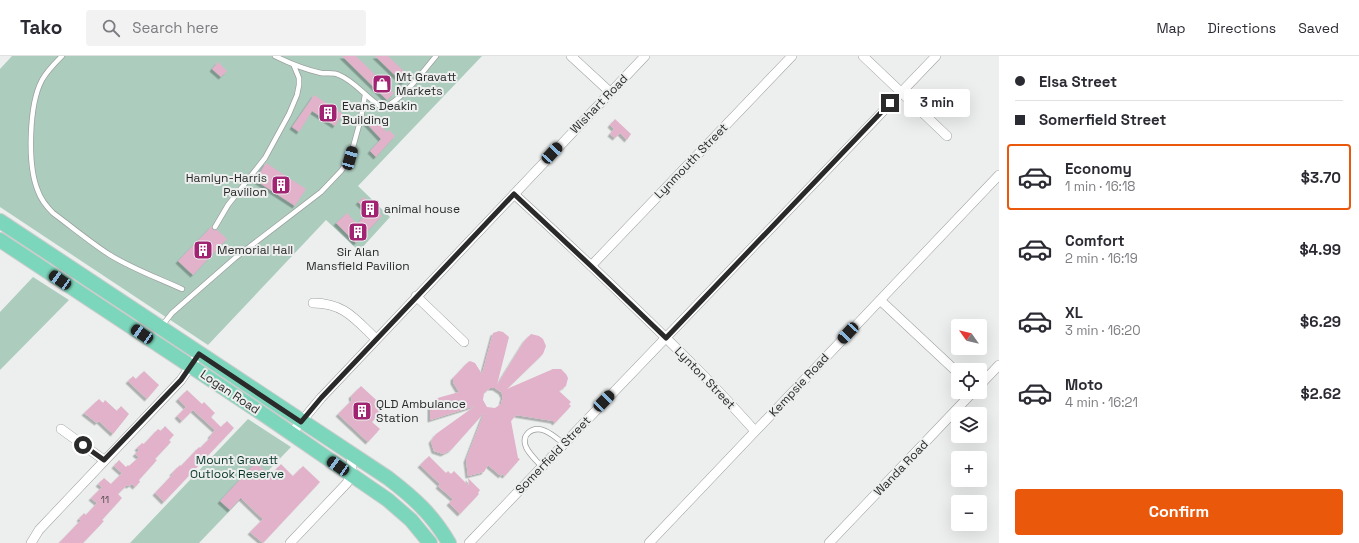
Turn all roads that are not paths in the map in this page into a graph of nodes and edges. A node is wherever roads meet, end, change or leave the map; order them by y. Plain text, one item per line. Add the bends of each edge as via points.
1 (62, 56) edge
2 (275, 56) edge
3 (436, 56) edge
4 (571, 56) edge
5 (645, 56) edge
6 (792, 56) edge
7 (863, 56) edge
8 (936, 56) edge
9 (294, 66) junction
10 (610, 92) junction
11 (901, 92) junction
12 (365, 95) junction
13 (947, 136) dead end
14 (999, 175) edge
15 (514, 194) junction
16 (0, 222) edge
17 (215, 227) dead end
18 (0, 240) edge
19 (591, 266) junction
20 (182, 289) dead end
21 (416, 296) junction
22 (880, 300) junction
23 (313, 303) dead end
24 (160, 328) junction
25 (666, 338) junction
26 (376, 339) junction
27 (464, 342) dead end
28 (199, 354) junction
29 (999, 364) edge
30 (191, 366) junction
31 (951, 366) edge
32 (987, 377) edge
33 (966, 399) edge
34 (301, 422) junction
35 (61, 429) dead end
36 (755, 431) junction
37 (291, 434) junction
38 (564, 444) junction
39 (351, 455) junction
40 (104, 460) junction
41 (542, 467) junction
42 (351, 475) junction
43 (31, 543) edge
44 (290, 543) edge
45 (430, 543) edge
46 (449, 543) edge
47 (469, 543) edge
48 (649, 543) edge
49 (830, 543) edge

1 - 20 lane via 42,79 34,104 32,166 38,191 53,213 109,255
2 - 9 lane
3 - 12 lane via 392,104 383,108
4 - 10 street
5 - 10 street, Wishart Road
6 - 19 street, Lynmouth Street
7 - 11 street
8 - 11 street, Somerfield Street
9 - 12 lane via 338,74
9 - 17 lane via 299,85 289,114 265,158 228,205
10 - 15 street, Wishart Road
11 - 13 street
11 - 25 street, Somerfield Street
12 - 24 lane via 350,158 341,171 322,192 235,258 172,313
14 - 22 street, Kempsie Road
15 - 19 street, Lynton Street
15 - 21 street, Wishart Road
16 - 24 main road, Logan Road
18 - 30 main road, Logan Road
19 - 25 street, Lynton Street
21 - 26 street, Wishart Road
21 - 27 street
22 - 31 street
22 - 36 street, Kempsie Road
23 - 26 street via 325,303 347,311
24 - 28 main road, Logan Road
25 - 36 street, Lynton Street
25 - 38 street, Somerfield Street
26 - 34 street, Wishart Road
28 - 30 street
28 - 34 main road, Logan Road
29 - 32 street
30 - 37 main road, Logan Road
30 - 40 street via 181,380
33 - 49 street, Wanda Road
34 - 37 street, Wishart Road
34 - 39 main road, Logan Road
35 - 40 street
36 - 48 street, Kempsie Road
37 - 42 main road, Logan Road
38 - 41 street, Somerfield Street
38 - 41 lane via 551,434 536,428 526,435 527,449
39 - 42 street
39 - 46 main road, Logan Road via 388,478 412,497 432,518
40 - 43 street
41 - 47 street, Somerfield Street
42 - 44 street via 345,485
42 - 45 main road, Logan Road via 402,511

